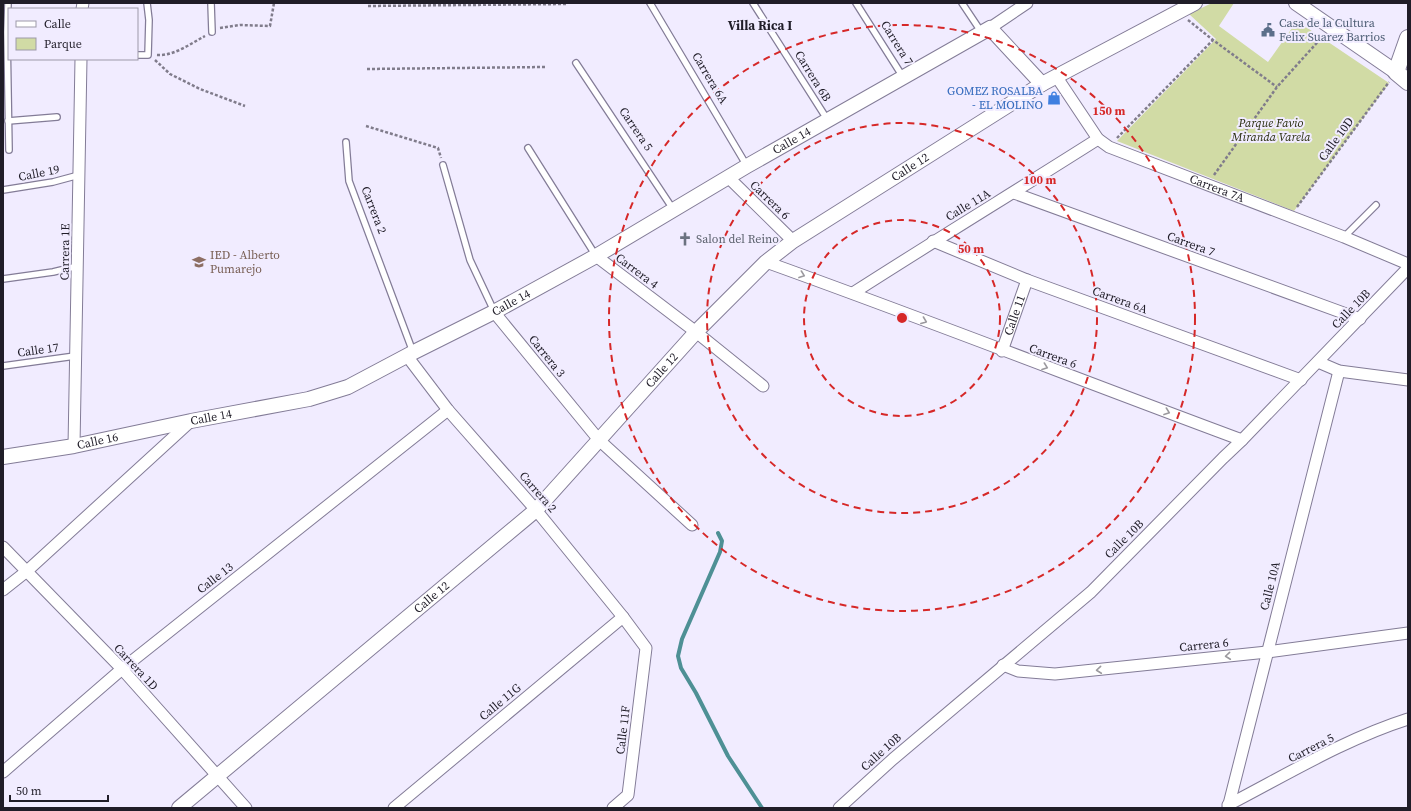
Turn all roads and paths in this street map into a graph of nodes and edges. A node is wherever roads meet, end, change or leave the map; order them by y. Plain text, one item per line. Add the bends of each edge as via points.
1 (8, 3) edge
2 (147, 3) edge
3 (211, 3) edge
4 (650, 3) edge
5 (753, 3) edge
6 (856, 3) edge
7 (962, 3) edge
8 (1027, 3) edge
9 (1195, 3) edge
10 (1296, 3) edge
11 (567, 4) dead end
12 (368, 6) dead end
13 (1178, 11) junction
14 (1331, 26) junction
15 (986, 30) junction
16 (212, 32) dead end
17 (1408, 38) edge
18 (1213, 40) junction
19 (138, 54) edge
20 (148, 55) junction
21 (81, 60) edge
22 (576, 63) dead end
23 (546, 67) dead end
24 (367, 69) dead end
25 (1056, 76) junction
26 (903, 77) junction
27 (1402, 77) edge
28 (1042, 84) junction
29 (1277, 87) junction
30 (245, 106) dead end
31 (57, 117) dead end
32 (8, 121) junction
33 (828, 121) junction
34 (366, 126) dead end
35 (1098, 139) junction
36 (346, 142) dead end
37 (1109, 147) junction
38 (528, 148) dead end
39 (9, 150) dead end
40 (443, 165) joint
41 (748, 166) junction
42 (80, 175) junction
43 (728, 178) junction
44 (1207, 185) junction
45 (3, 190) edge
46 (1014, 193) junction
47 (1376, 205) dead end
48 (674, 210) junction
49 (1290, 216) junction
50 (1344, 237) junction
51 (793, 241) junction
52 (933, 241) junction
53 (596, 256) junction
54 (766, 262) junction
55 (1408, 264) edge
56 (78, 266) junction
57 (1408, 268) edge
58 (3, 279) edge
59 (1027, 280) junction
60 (853, 293) junction
61 (494, 312) junction
62 (1360, 319) junction
63 (696, 332) junction
64 (1002, 351) junction
65 (410, 354) junction
66 (75, 356) junction
67 (1318, 362) junction
68 (3, 366) edge
69 (1339, 371) junction
70 (1301, 380) junction
71 (1408, 380) edge
72 (763, 386) dead end
73 (448, 410) junction
74 (191, 421) junction
75 (599, 440) junction
76 (1242, 440) junction
77 (74, 446) junction
78 (3, 457) edge
79 (536, 510) junction
80 (692, 525) dead end
81 (3, 548) edge
82 (27, 571) junction
83 (3, 590) edge
84 (623, 617) junction
85 (1408, 633) edge
86 (646, 648) joint
87 (1267, 652) junction
88 (1003, 665) junction
89 (122, 669) junction
90 (1408, 719) edge
91 (3, 772) edge
92 (218, 775) junction
93 (628, 795) junction
94 (1228, 807) edge
95 (179, 808) edge
96 (246, 808) edge
97 (394, 808) edge
98 (613, 808) edge
99 (627, 808) edge
100 (839, 808) edge

1 - 32 lane
2 - 20 lane
3 - 16 lane
4 - 41 lane, Carrera 6A
5 - 33 lane, Carrera 6B
6 - 26 lane, Carrera 7
7 - 15 lane
8 - 15 street, Calle 14
9 - 13 street, Calle 12
10 - 14 street
11 - 12 path
13 - 18 path
13 - 25 street, Calle 12
14 - 27 street
14 - 29 path
15 - 26 street, Calle 14
15 - 28 street
17 - 27 main road
18 - 29 path
18 - 37 path
19 - 20 lane
20 - 30 path via 170,74 200,89
21 - 42 street, Carrera 1E
22 - 48 lane, Carrera 5
23 - 24 path
25 - 28 street, Calle 12
25 - 35 street, Carrera 7A
26 - 33 street, Calle 14
27 - 49 path, Calle 10D
28 - 51 street, Calle 12
29 - 44 path
31 - 32 lane
32 - 39 lane
33 - 41 street, Calle 14
34 - 40 path via 438,148
35 - 37 street, Carrera 7A
35 - 46 street, Calle 11A
36 - 65 lane, Carrera 2 via 349,181
37 - 44 street, Carrera 7A
38 - 53 lane, Carrera 4
40 - 61 lane, Carrera 3 via 470,260
41 - 43 street, Calle 14
42 - 45 lane, Calle 19
42 - 56 street, Carrera 1E
43 - 48 street, Calle 14
43 - 51 street, Carrera 6
44 - 49 street, Carrera 7A
46 - 52 street, Calle 11A
46 - 62 street, Carrera 7
47 - 50 lane
48 - 53 street, Calle 14
49 - 50 street, Carrera 7A
50 - 55 street, Carrera 7A
51 - 54 street, Calle 12
52 - 59 street, Carrera 6A
52 - 60 street, Calle 11A
53 - 61 street, Calle 14
53 - 63 street, Carrera 4
54 -> 60 street, Carrera 6
54 - 63 street, Calle 12
56 - 58 lane
56 - 66 street, Carrera 1E
57 - 62 street, Calle 10B
59 - 64 street, Calle 11
59 - 70 street, Carrera 6A
60 -> 64 street, Carrera 6
61 - 65 street, Calle 14
61 - 75 street, Carrera 3
62 - 67 street, Calle 10B
63 - 72 street, Carrera 4
63 - 75 street, Calle 12
64 -> 76 street, Carrera 6
65 - 73 street, Carrera 2
65 - 74 street, Calle 14 via 348,387 309,399
66 - 68 lane, Calle 17
66 - 77 street, Carrera 1E
67 - 69 street
67 - 70 street, Calle 10B
69 - 71 street
69 - 87 street, Calle 10A
70 - 76 street, Calle 10B
73 - 79 street, Carrera 2
73 - 89 street, Calle 13
74 - 77 street, Calle 16
74 - 82 street, Calle 14
75 - 79 street, Calle 12
75 - 80 street, Carrera 3
76 - 88 street, Calle 10B via 1090,592
77 - 78 street, Calle 16
79 - 84 street, Carrera 2
79 - 92 street, Calle 12
81 - 82 street, Carrera 1D
82 - 83 street, Calle 14
82 - 89 street, Carrera 1D
84 - 86 street, Carrera 2
84 - 97 street, Calle 11G
85 - 87 street, Carrera 6
86 - 93 street, Calle 11F
87 -> 88 street, Carrera 6 via 1055,674 1018,671
87 - 94 street, Calle 10A
88 - 100 street, Calle 10B
89 - 91 street, Calle 13
89 - 92 street, Carrera 1D
90 - 94 street, Carrera 5 via 1336,749
92 - 95 street, Calle 12
92 - 96 street, Carrera 1D
93 - 98 street
93 - 99 street, Calle 11F

